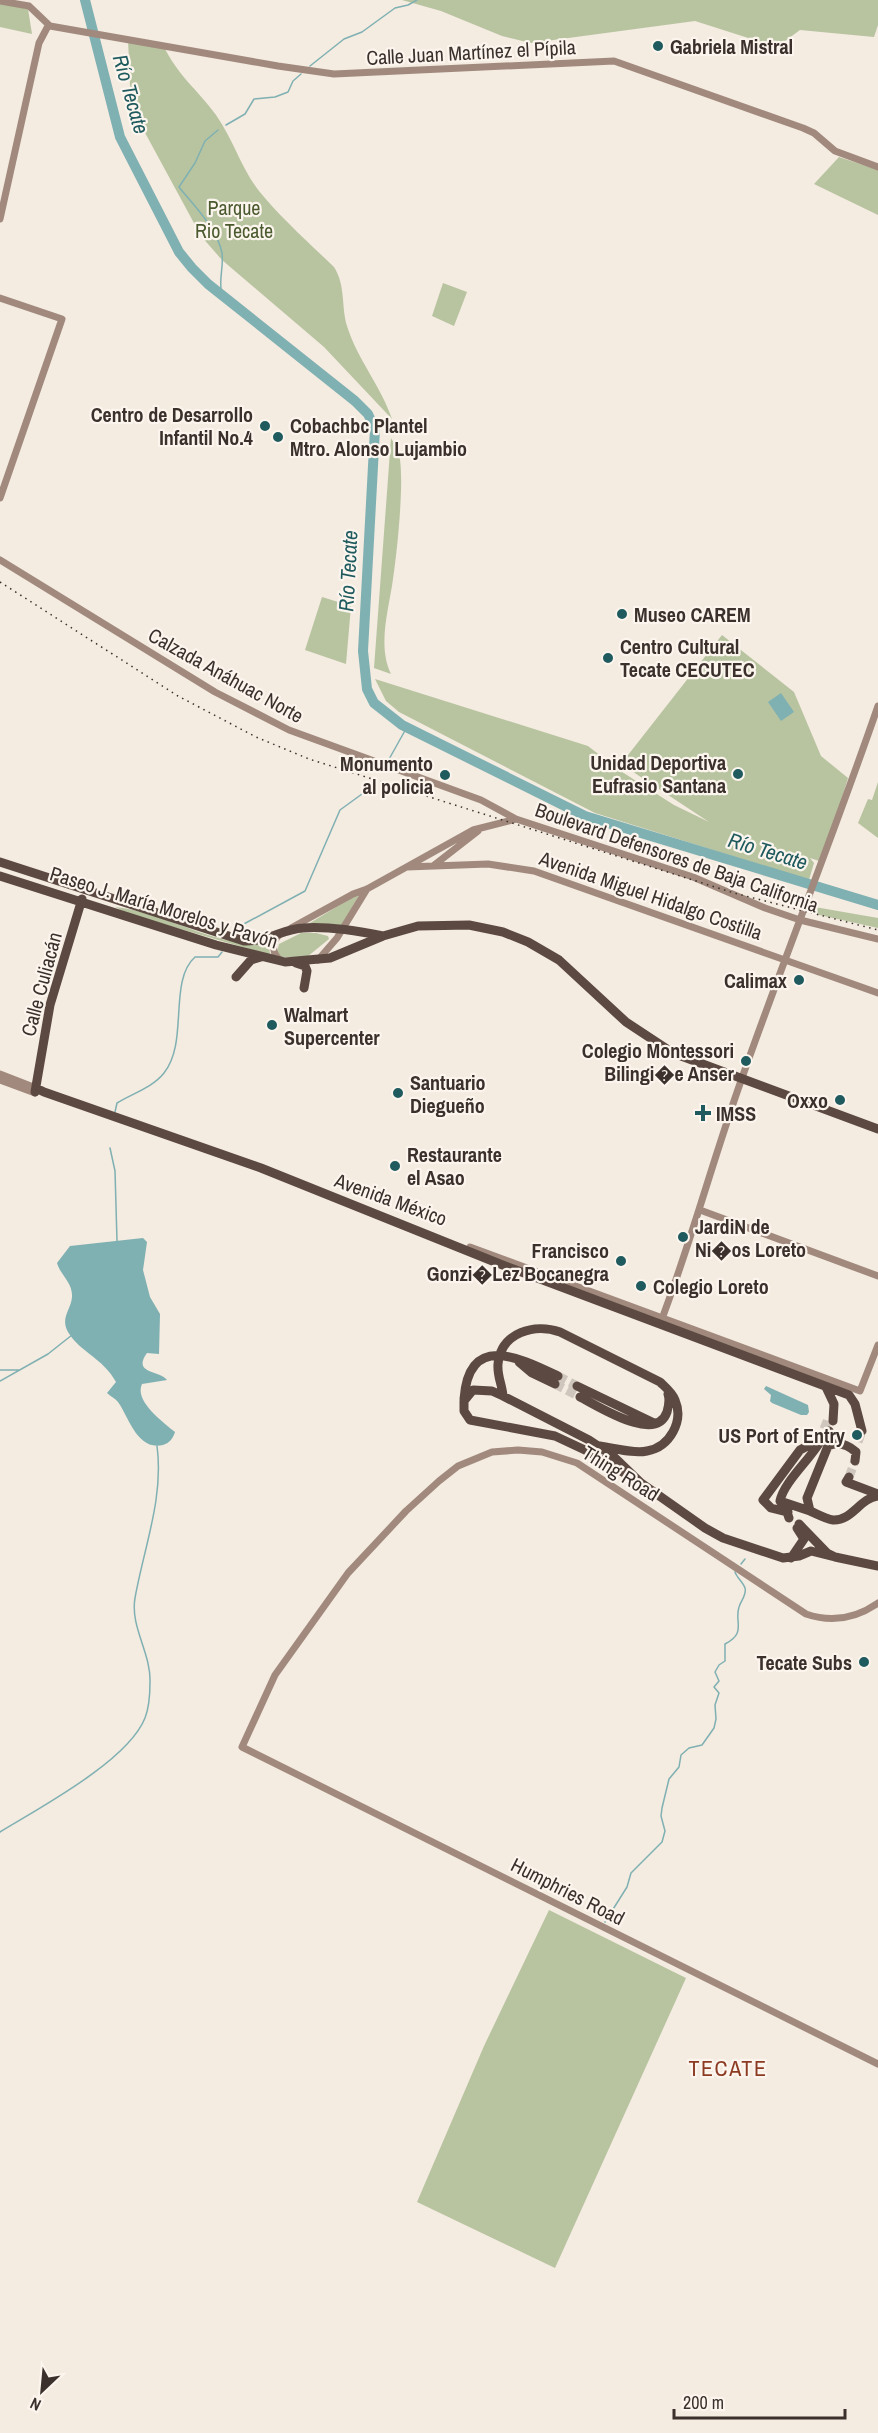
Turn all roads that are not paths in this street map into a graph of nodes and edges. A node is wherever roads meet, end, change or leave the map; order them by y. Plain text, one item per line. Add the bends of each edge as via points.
1 (0, 1) edge
2 (48, 26) junction
3 (878, 167) edge
4 (0, 219) edge
5 (0, 298) edge
6 (0, 498) edge
7 (0, 560) edge
8 (878, 706) edge
9 (516, 819) junction
10 (482, 828) junction
11 (0, 862) edge
12 (433, 866) junction
13 (407, 867) junction
14 (0, 876) edge
15 (367, 889) junction
16 (84, 891) junction
17 (81, 903) junction
18 (800, 920) junction
19 (342, 930) junction
20 (278, 936) junction
21 (383, 936) junction
22 (878, 937) edge
23 (261, 957) junction
24 (318, 960) junction
25 (786, 960) junction
26 (282, 962) junction
27 (293, 963) junction
28 (236, 977) dead end
29 (304, 988) dead end
30 (878, 993) edge
31 (0, 1074) edge
32 (742, 1079) junction
33 (0, 1080) edge
34 (38, 1091) junction
35 (878, 1129) edge
36 (700, 1210) junction
37 (878, 1276) edge
38 (661, 1321) junction
39 (878, 1345) edge
40 (500, 1355) junction
41 (557, 1380) tunnel mouth
42 (577, 1386) tunnel mouth
43 (826, 1387) junction
44 (667, 1388) junction
45 (503, 1396) junction
46 (580, 1397) tunnel mouth
47 (464, 1401) junction
48 (831, 1420) tunnel mouth
49 (656, 1424) junction
50 (859, 1430) tunnel mouth
51 (597, 1445) junction
52 (855, 1461) dead end
53 (849, 1477) dead end
54 (641, 1483) junction
55 (878, 1495) edge
56 (780, 1501) junction
57 (810, 1511) junction
58 (835, 1557) junction
59 (791, 1558) junction
60 (878, 1566) edge
61 (878, 1603) edge
62 (242, 1747) joint
63 (878, 2064) edge

1 - 2 street via 29,6
2 - 3 street, Calle Juan Martínez el Pípila via 334,74 614,61 803,128 835,151
2 - 4 street via 39,43
5 - 6 street via 62,319
7 - 9 street, Calzada Anáhuac Norte via 215,693 272,722 481,800
8 - 18 street
9 - 10 street, Boulevard Defensores de Baja California
9 - 18 street, Boulevard Defensores de Baja California via 693,877
10 - 12 street, Boulevard Defensores de Baja California
10 - 13 street, Boulevard Defensores de Baja California
11 - 16 highway, Paseo J. María Morelos y Pavón
12 - 13 street, Avenida Miguel Hidalgo Costilla
12 - 25 street, Avenida Miguel Hidalgo Costilla via 488,864 534,871
13 - 15 street, Boulevard Defensores de Baja California
14 - 17 highway, Paseo J. María Morelos y Pavón
15 - 19 street, Boulevard Defensores de Baja California
15 - 20 street, Boulevard Defensores de Baja California
16 - 17 highway, Calle Culiacán
16 - 20 highway, Paseo J. María Morelos y Pavón via 244,940
17 - 23 highway, Paseo J. María Morelos y Pavón
17 - 34 highway, Calle Culiacán via 50,1005
18 - 22 street, Boulevard Defensores de Baja California
18 - 25 street
19 - 20 highway, Paseo J. María Morelos y Pavón via 302,928
19 - 21 highway, Paseo J. María Morelos y Pavón
19 - 24 street, Boulevard Defensores de Baja California
20 - 26 street via 273,947
21 - 24 highway, Paseo J. María Morelos y Pavón via 341,955
21 - 32 highway via 418,926 449,925 483,927 517,937 559,960 620,1017 661,1047
23 - 26 highway, Paseo J. María Morelos y Pavón
23 - 28 highway via 245,965
24 - 27 highway, Paseo J. María Morelos y Pavón
25 - 30 street, Avenida Miguel Hidalgo Costilla
25 - 32 street
26 - 27 highway, Paseo J. María Morelos y Pavón
27 - 29 highway via 305,966
31 - 34 street, Avenida México
32 - 35 highway
32 - 36 street
33 - 34 street, Avenida México
34 - 38 highway, Avenida México via 261,1168 430,1236
36 - 37 street
36 - 38 street
38 - 39 street via 860,1391
38 - 43 highway, Avenida México
40 - 41 highway via 515,1358 532,1372
40 - 44 highway via 505,1345 523,1331 548,1328
40 - 45 highway via 498,1379
40 - 47 highway via 490,1355 477,1364 465,1388
42 - 49 highway
43 - 48 highway
43 - 50 highway, Avenida México via 849,1395
44 - 49 highway via 668,1411
44 - 51 highway via 677,1411 676,1424 666,1442 643,1452
45 - 47 highway via 473,1390
45 - 51 highway
46 - 49 highway via 633,1422
47 - 54 highway via 464,1411 470,1420 555,1436 587,1450
51 - 54 highway
52 - 57 highway via 853,1443 832,1444 824,1452 807,1498
53 - 55 highway via 846,1482
54 - 59 highway via 723,1538 775,1557
55 - 57 highway via 840,1519 831,1520
56 - 56 highway via 784,1491 826,1432 800,1450 763,1500 789,1515
56 - 57 highway
58 - 59 highway via 812,1551
58 - 59 highway via 798,1525 804,1539
58 - 60 highway
61 - 62 street, Thing Road via 843,1619 806,1614 577,1462 542,1452 492,1452 458,1466 439,1481 363,1555 275,1675
62 - 63 street, Humphries Road

